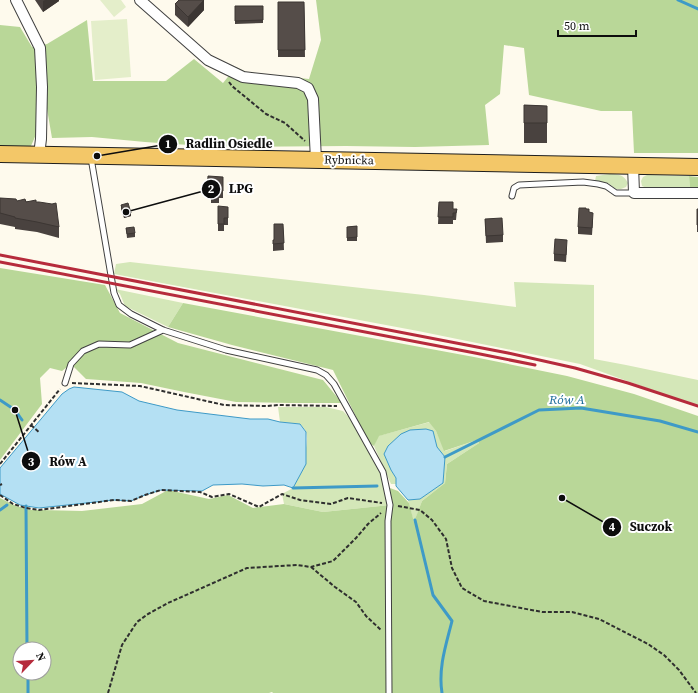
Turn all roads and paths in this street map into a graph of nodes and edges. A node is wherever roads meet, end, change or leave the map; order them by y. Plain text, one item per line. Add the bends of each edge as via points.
1 (16, 0) edge
2 (140, 0) edge
3 (228, 81) dead end
4 (307, 142) dead end
5 (0, 154) edge
6 (39, 155) junction
7 (90, 156) junction
8 (316, 160) junction
9 (634, 165) junction
10 (698, 167) edge
11 (634, 193) junction
12 (698, 193) edge
13 (512, 196) dead end
14 (163, 330) junction
15 (65, 383) junction
16 (339, 406) dead end
17 (32, 425) junction
18 (40, 433) dead end
19 (0, 464) edge
20 (0, 495) edge
21 (390, 505) junction
22 (311, 567) junction
23 (389, 637) junction
24 (108, 693) edge
25 (389, 693) edge
26 (696, 693) edge

1 - 6 street via 40,48 42,87
2 - 8 street via 208,60 243,77 298,83 308,88 314,99
3 - 4 path via 266,114 284,123
5 - 6 main road, Rybnicka
6 - 7 main road, Rybnicka
7 - 8 main road, Rybnicka
7 - 14 lane via 114,293 119,305
8 - 9 main road, Rybnicka
9 - 10 main road, Rybnicka
9 - 11 street
11 - 12 street
11 - 13 lane via 616,193 606,186 583,182 519,185 514,188
14 - 15 lane via 130,345 98,344 83,352 71,364
14 - 21 lane via 226,350 306,367 326,375 334,384 383,472
15 - 16 path via 140,386 224,404
15 - 17 path
17 - 18 path
17 - 19 path
20 - 21 path via 13,504 39,510 114,500 131,501 161,490 200,492 212,497 229,494 259,507 282,494 300,500 331,504 348,498
21 - 22 path via 368,524 333,562
21 - 23 lane
21 - 26 path via 420,510 432,520 446,539 452,568 462,588 484,601 542,612 572,612 599,619 664,655
22 - 23 path via 356,602 366,616
22 - 24 path via 297,565 247,568 148,614 137,622 122,645
23 - 25 lane

